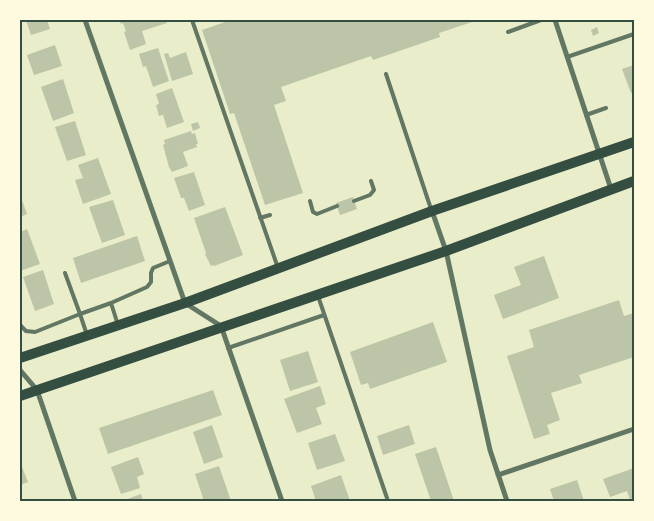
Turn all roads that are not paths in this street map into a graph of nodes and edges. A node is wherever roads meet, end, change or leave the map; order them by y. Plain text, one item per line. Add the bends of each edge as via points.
1 (85, 20) edge
2 (192, 20) edge
3 (541, 20) edge
4 (555, 20) edge
5 (508, 32) dead end
6 (634, 34) edge
7 (603, 45) junction
8 (605, 52) dead end
9 (567, 57) junction
10 (386, 74) dead end
11 (606, 108) dead end
12 (586, 115) junction
13 (634, 142) edge
14 (599, 154) junction
15 (371, 180) dead end
16 (634, 181) edge
17 (611, 190) junction
18 (310, 201) dead end
19 (354, 201) dead end
20 (338, 206) dead end
21 (432, 211) junction
22 (270, 214) dead end
23 (260, 218) junction
24 (446, 251) junction
25 (170, 262) junction
26 (278, 268) junction
27 (65, 274) dead end
28 (317, 294) junction
29 (111, 303) junction
30 (185, 303) junction
31 (80, 314) junction
32 (324, 315) junction
33 (20, 325) edge
34 (118, 325) junction
35 (221, 326) junction
36 (87, 335) junction
37 (228, 348) junction
38 (20, 358) edge
39 (20, 370) edge
40 (37, 390) junction
41 (20, 396) edge
42 (634, 429) edge
43 (498, 476) junction
44 (75, 501) edge
45 (282, 501) edge
46 (388, 501) edge
47 (506, 501) edge

1 - 25 street
2 - 23 lane
3 - 5 lane
4 - 9 street
6 - 7 lane
7 - 8 lane
7 - 9 lane
9 - 12 street
10 - 21 lane
11 - 12 lane
12 - 14 street
13 - 14 main road
14 - 17 street
14 - 21 main road
15 - 19 lane via 374,190 370,195
16 - 17 main road
17 - 24 main road
18 - 20 lane via 313,212 317,214
21 - 24 street
21 - 26 main road
22 - 23 lane
23 - 26 lane
24 - 28 main road
24 - 43 street
25 - 29 lane via 153,268 152,282 147,287
25 - 30 street
26 - 30 main road
27 - 31 lane
28 - 32 lane
28 - 35 main road
29 - 31 lane
29 - 34 lane
30 - 34 main road
30 - 35 street
31 - 33 lane via 35,332 26,331
31 - 36 lane
32 - 37 lane
32 - 46 lane
34 - 36 main road
35 - 37 street
35 - 40 main road
36 - 38 main road
37 - 45 street
39 - 40 street
40 - 41 main road
40 - 44 street
42 - 43 street
43 - 47 street

